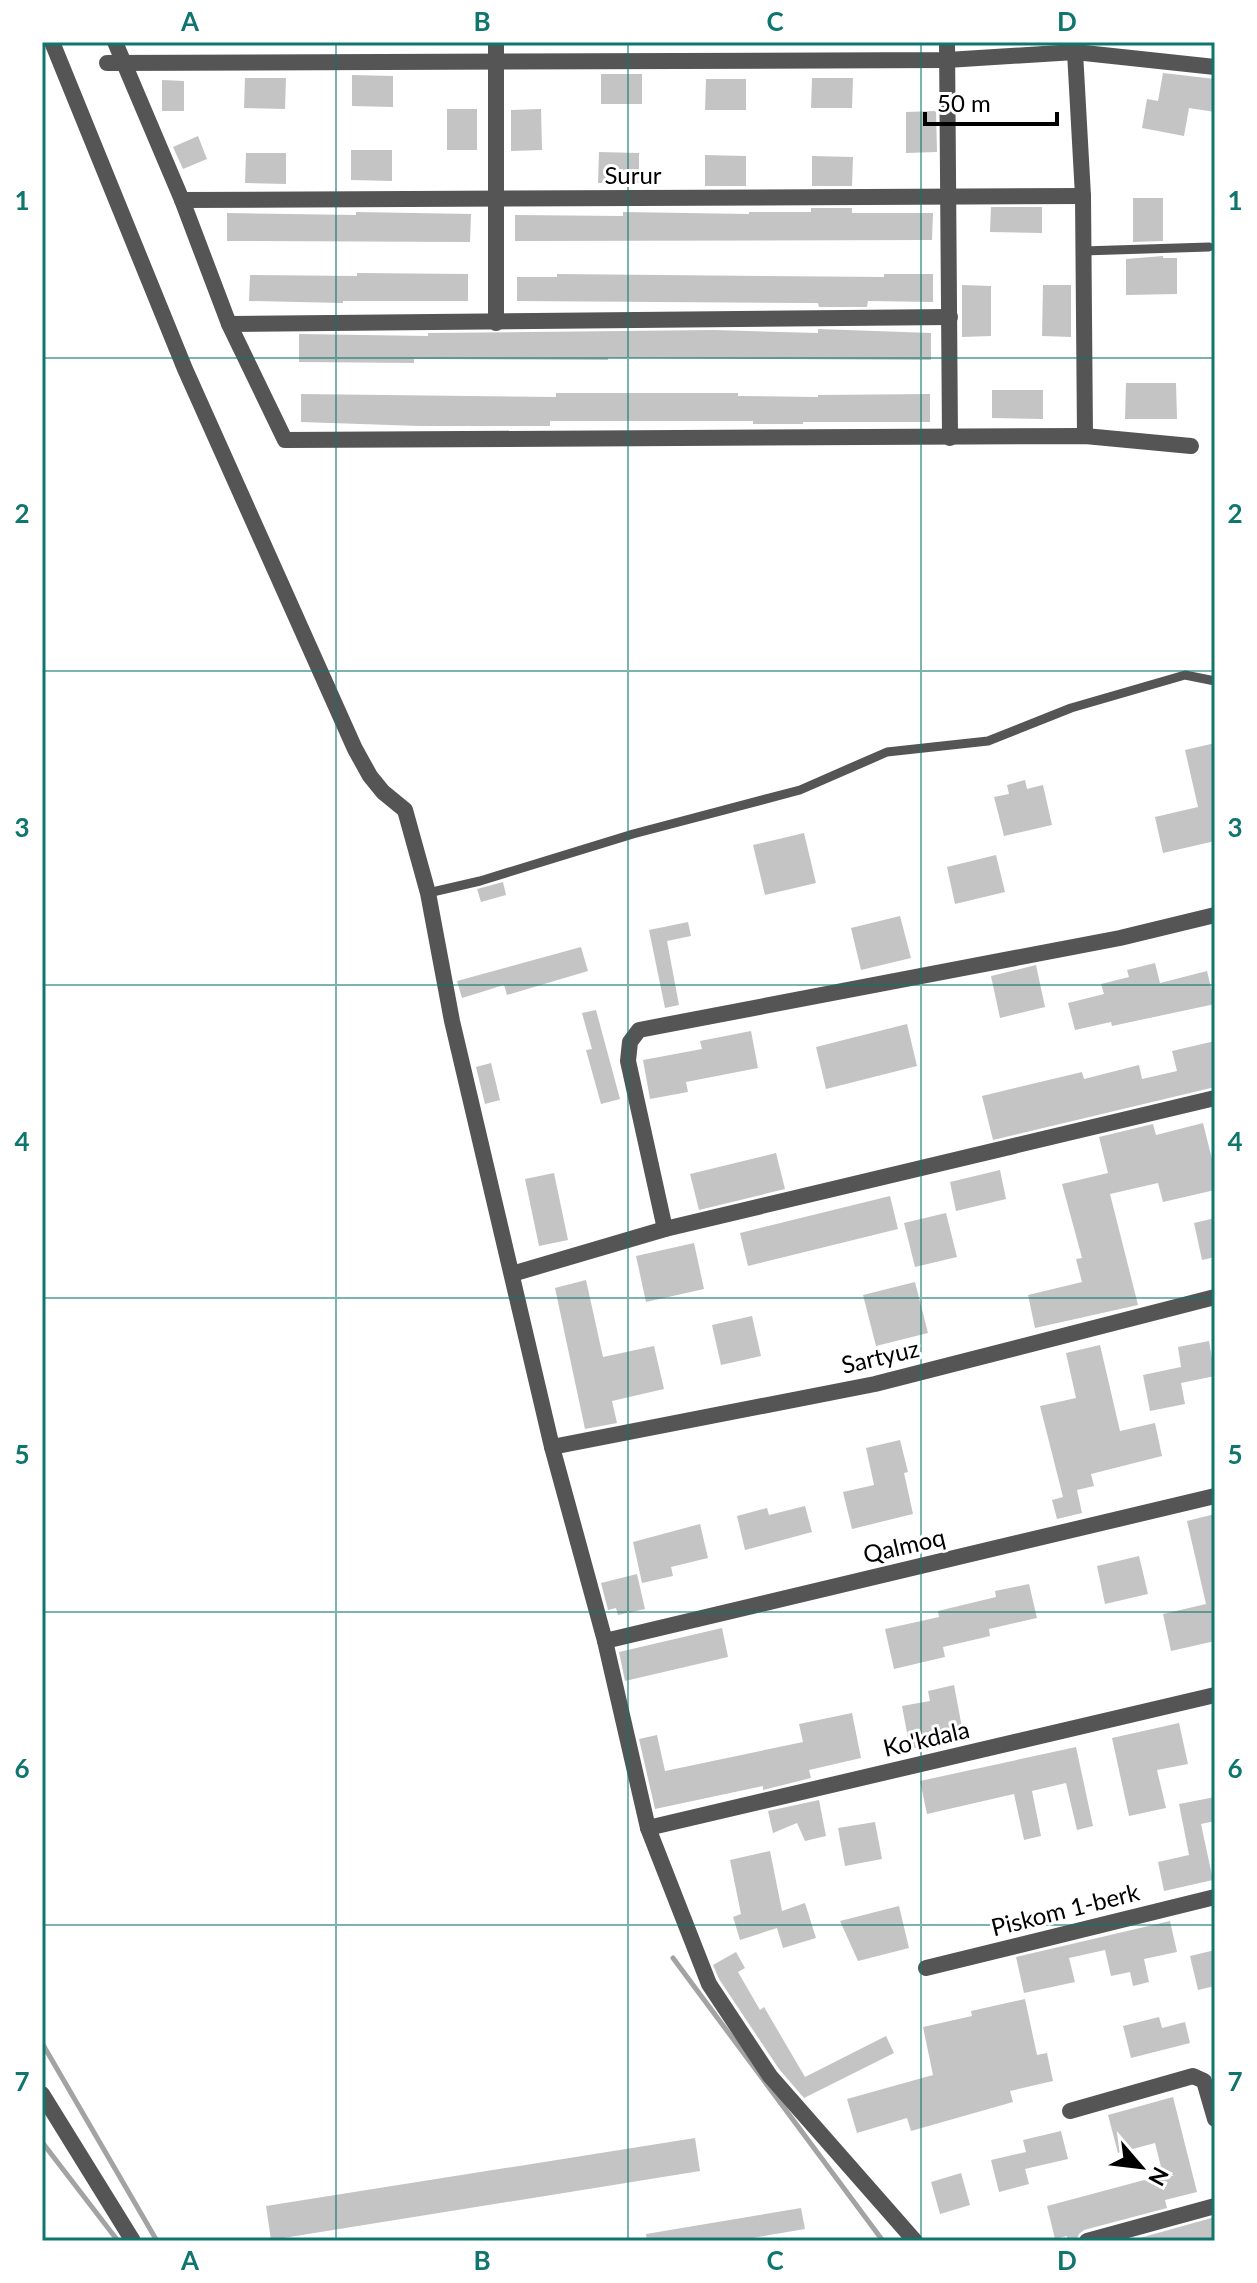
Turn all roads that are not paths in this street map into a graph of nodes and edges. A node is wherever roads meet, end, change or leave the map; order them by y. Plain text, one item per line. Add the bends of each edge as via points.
1 (52, 42) edge
2 (115, 42) edge
3 (496, 42) edge
4 (947, 42) edge
5 (1134, 50) edge
6 (1075, 52) junction
7 (947, 60) junction
8 (496, 61) junction
9 (115, 63) junction
10 (1215, 67) edge
11 (1083, 196) junction
12 (948, 197) junction
13 (496, 199) junction
14 (182, 200) junction
15 (1209, 247) dead end
16 (1083, 251) junction
17 (950, 317) junction
18 (496, 323) junction
19 (229, 324) junction
20 (1085, 436) junction
21 (950, 438) junction
22 (1191, 446) dead end
23 (1215, 681) edge
24 (428, 893) junction
25 (1215, 915) edge
26 (1215, 1098) edge
27 (665, 1229) junction
28 (512, 1274) junction
29 (1215, 1297) edge
30 (552, 1447) junction
31 (1215, 1496) edge
32 (605, 1641) junction
33 (1215, 1695) edge
34 (648, 1828) junction
35 (1215, 1897) edge
36 (926, 1968) dead end
37 (42, 2094) edge
38 (1070, 2111) dead end
39 (1215, 2119) edge
40 (1215, 2206) edge
41 (133, 2241) edge
42 (915, 2241) edge
43 (1087, 2241) edge

1 - 24 street via 185,369 355,749 383,792 405,810
2 - 9 street
3 - 8 street
4 - 7 street
5 - 6 street
5 - 10 street
6 - 7 street
6 - 11 street
7 - 8 street
7 - 12 street
8 - 9 street
8 - 13 street
9 - 14 street
11 - 12 street, Surur
11 - 16 street
12 - 13 street, Surur
12 - 17 street
13 - 14 street, Surur
13 - 18 street
14 - 19 street
15 - 16 lane
16 - 20 street
17 - 18 street
17 - 21 street
18 - 19 street
19 - 21 street via 285,440
20 - 21 street
20 - 22 street
23 - 24 lane via 1185,675 1071,708 988,741 887,752 800,790
24 - 28 street via 452,1021
25 - 27 street via 639,1030 630,1042 628,1061
26 - 27 street
27 - 28 street
28 - 30 street
29 - 30 street, Sartyuz via 875,1384
30 - 32 street
31 - 32 street, Qalmoq
32 - 34 street
33 - 34 street, Ko'kdala
34 - 42 street via 709,1984 770,2076
35 - 36 street, Piskom 1-berk
37 - 41 street
38 - 39 street via 1193,2076 1204,2081
40 - 43 street

